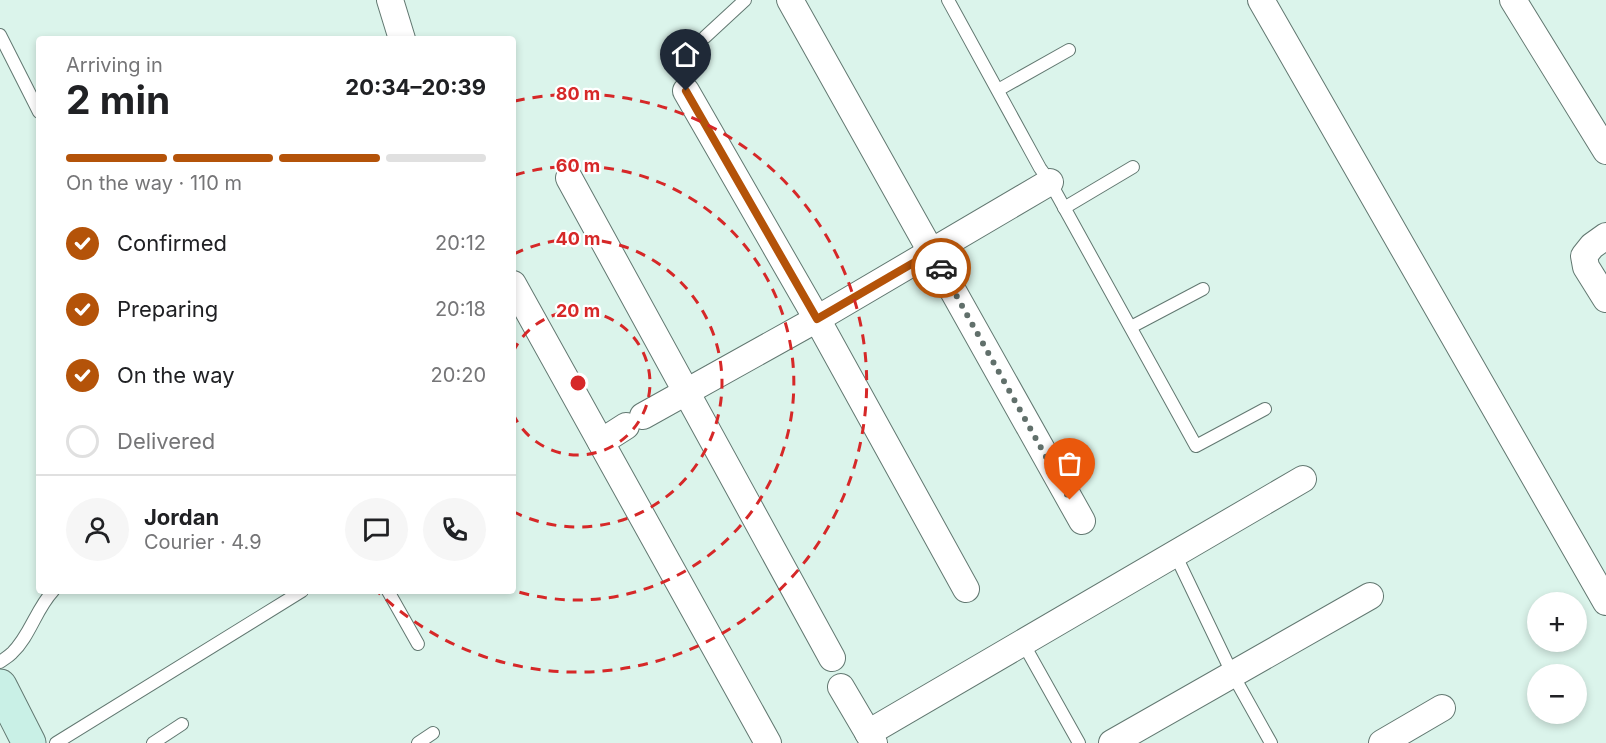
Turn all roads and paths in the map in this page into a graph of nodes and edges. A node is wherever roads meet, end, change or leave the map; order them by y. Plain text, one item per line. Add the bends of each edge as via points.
1 (390, 0) edge
2 (745, 0) edge
3 (790, 0) edge
4 (948, 0) edge
5 (1261, 0) edge
6 (1513, 0) edge
7 (0, 36) edge
8 (401, 36) edge
9 (705, 37) dead end
10 (1070, 50) dead end
11 (998, 90) junction
12 (686, 91) dead end
13 (36, 106) edge
14 (1606, 151) edge
15 (1133, 166) dead end
16 (568, 178) dead end
17 (1050, 182) junction
18 (1064, 208) junction
19 (1606, 236) edge
20 (932, 252) junction
21 (516, 289) edge
22 (1203, 289) dead end
23 (1606, 298) edge
24 (817, 319) junction
25 (1131, 327) junction
26 (687, 391) junction
27 (1265, 409) dead end
28 (601, 442) junction
29 (1303, 479) dead end
30 (1082, 521) dead end
31 (1175, 554) junction
32 (966, 589) dead end
33 (51, 594) edge
34 (297, 594) edge
35 (390, 594) edge
36 (1370, 596) dead end
37 (1606, 602) edge
38 (1023, 643) junction
39 (418, 644) dead end
40 (832, 657) dead end
41 (0, 662) edge
42 (1233, 675) junction
43 (0, 686) edge
44 (841, 687) dead end
45 (1442, 708) dead end
46 (182, 724) dead end
47 (433, 733) dead end
48 (871, 738) edge
49 (29, 743) edge
50 (56, 743) edge
51 (153, 743) edge
52 (418, 743) edge
53 (768, 743) edge
54 (1079, 743) edge
55 (1112, 743) edge
56 (1271, 743) edge
57 (1382, 743) edge

1 - 8 street
2 - 9 lane
3 - 20 street
4 - 11 lane
5 - 37 street
6 - 14 street
7 - 13 lane
10 - 11 lane
11 - 17 lane
12 - 24 street
15 - 18 lane
16 - 26 street
17 - 18 lane
17 - 20 street
18 - 25 lane
19 - 23 street via 1584,256 1586,267
20 - 24 street
20 - 30 street
21 - 28 street
22 - 25 lane
24 - 26 street
24 - 32 street
25 - 27 lane via 1196,446
26 - 28 street
26 - 40 street
28 - 53 street
29 - 31 street
31 - 38 street
31 - 42 lane
33 - 41 lane via 13,653
34 - 50 lane
35 - 39 lane
36 - 42 street
38 - 48 street
38 - 54 lane
42 - 55 street
42 - 56 lane
43 - 49 street
44 - 48 street
45 - 57 street
46 - 51 lane
47 - 52 lane

